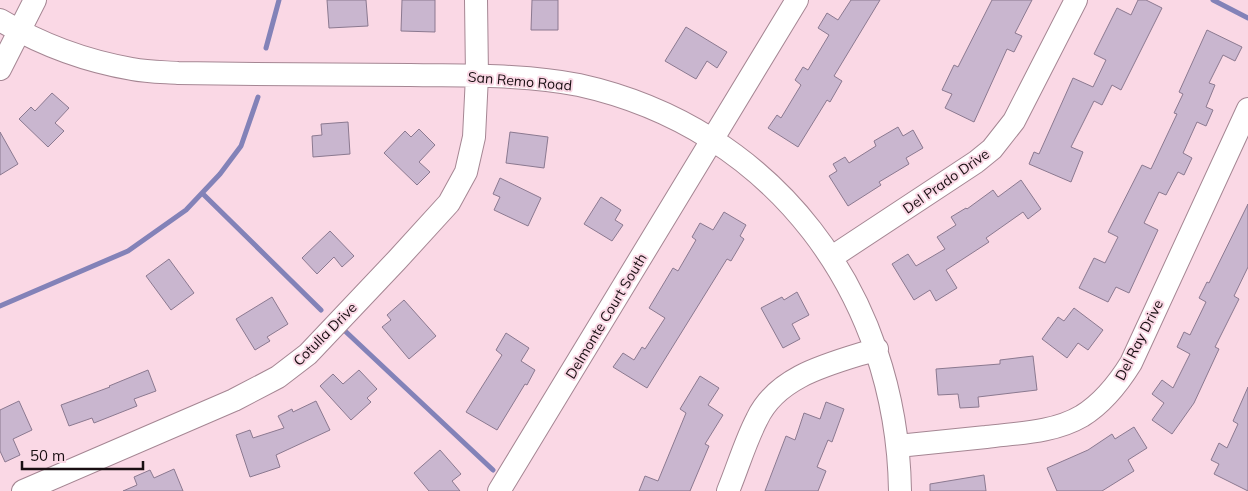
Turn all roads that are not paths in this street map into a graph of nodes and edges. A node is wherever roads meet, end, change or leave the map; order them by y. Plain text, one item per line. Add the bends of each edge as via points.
1 (36, 0) edge
2 (476, 0) edge
3 (797, 0) edge
4 (1076, 0) edge
5 (0, 20) edge
6 (19, 32) junction
7 (0, 69) edge
8 (477, 76) junction
9 (1248, 109) edge
10 (712, 141) junction
11 (832, 257) junction
12 (877, 349) junction
13 (898, 446) junction
14 (23, 491) edge
15 (500, 491) edge
16 (728, 491) edge
17 (900, 491) edge

1 - 6 street
2 - 8 street, Cotulla Drive
3 - 10 street, Delmonte Court South
4 - 11 street, Del Prado Drive via 1014,121 992,150
5 - 6 street, San Remo Road
6 - 7 street
6 - 8 street, San Remo Road via 50,46 132,69 178,73
8 - 10 street, San Remo Road via 540,80 620,96
8 - 14 street, Cotulla Drive via 472,155 459,187 448,203 308,354 278,377 234,400
9 - 13 street, Del Ray Drive via 1131,363 1104,398 1082,416 1038,431
10 - 11 street, San Remo Road via 749,167 781,196
10 - 15 street, Delmonte Court South
11 - 12 street, San Remo Road
12 - 13 street, San Remo Road via 892,406
12 - 16 street via 806,374 780,390 762,409
13 - 17 street, San Remo Road

